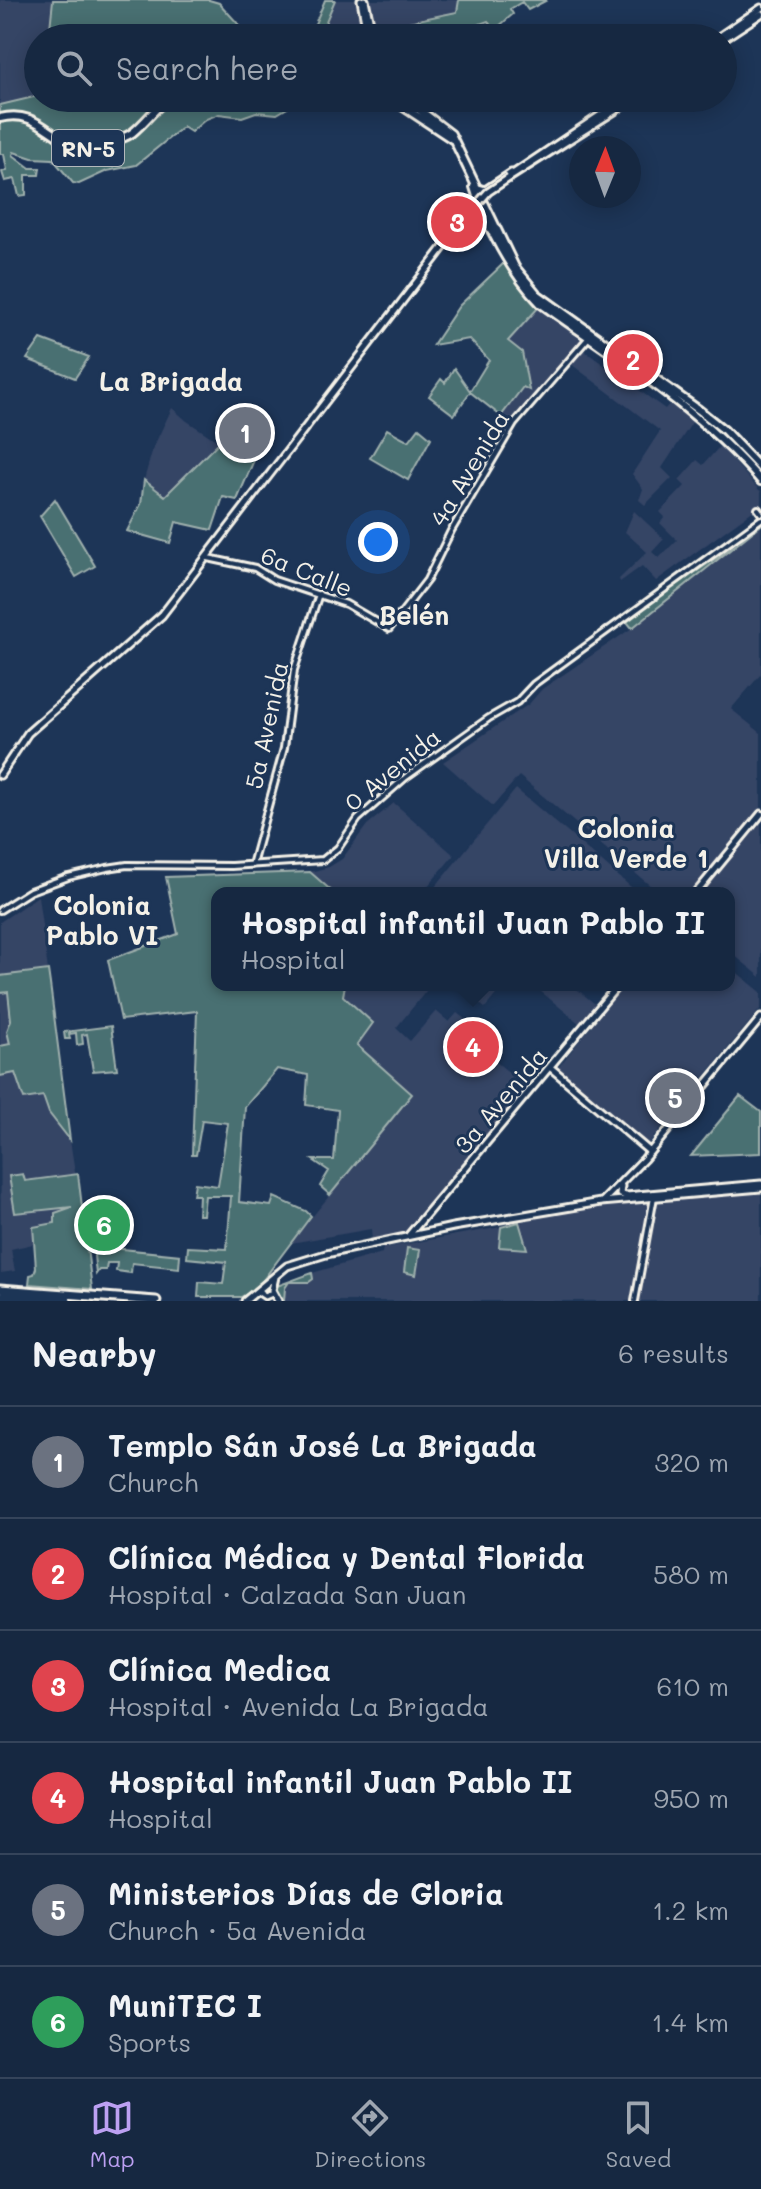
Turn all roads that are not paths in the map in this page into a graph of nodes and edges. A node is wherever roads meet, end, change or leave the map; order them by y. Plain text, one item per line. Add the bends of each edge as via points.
1 (363, 0) edge
2 (761, 11) edge
3 (368, 24) edge
4 (737, 26) edge
5 (737, 29) edge
6 (153, 112) edge
7 (414, 112) edge
8 (420, 112) edge
9 (605, 112) edge
10 (613, 112) edge
11 (0, 118) edge
12 (452, 139) junction
13 (526, 166) junction
14 (472, 179) junction
15 (478, 188) junction
16 (485, 200) junction
17 (590, 336) junction
18 (599, 346) junction
19 (609, 347) junction
20 (702, 421) junction
21 (724, 430) junction
22 (761, 469) edge
23 (761, 481) edge
24 (760, 514) edge
25 (208, 558) junction
26 (319, 594) junction
27 (389, 629) joint
28 (0, 775) edge
29 (761, 814) edge
30 (252, 865) junction
31 (701, 887) edge
32 (0, 910) edge
33 (613, 991) edge
34 (761, 1018) edge
35 (551, 1070) junction
36 (650, 1152) junction
37 (622, 1185) junction
38 (761, 1186) edge
39 (654, 1195) junction
40 (601, 1202) junction
41 (423, 1219) junction
42 (427, 1233) junction
43 (408, 1236) junction
44 (277, 1274) junction
45 (0, 1289) edge
46 (259, 1292) junction
47 (272, 1293) junction
48 (0, 1298) edge
49 (70, 1299) edge
50 (26, 1301) edge
51 (156, 1301) edge
52 (245, 1301) edge
53 (278, 1301) edge
54 (635, 1301) edge

1 - 3 main road
2 - 4 main road
2 - 5 main road
6 - 11 main road, RN-5 via 131,133 88,148 68,143 33,120
7 - 12 main road
8 - 12 main road
9 - 13 main road
10 - 13 main road
12 - 14 main road
13 - 15 main road via 485,190
13 - 16 main road
13 - 25 main road, bridge via 472,210
14 - 15 main road
14 - 17 main road via 523,286
15 - 16 main road
16 - 17 main road via 515,267
17 - 18 main road
17 - 19 main road
17 - 27 street, 4a Avenida via 514,424 427,580
18 - 19 main road
18 - 20 main road
19 - 21 main road
20 - 21 main road
20 - 23 main road
21 - 22 main road
24 - 30 street, 0 Avenida via 532,685 517,702 427,760 358,819 323,860
25 - 26 street, 6a Calle via 255,568
25 - 28 main road via 162,615 28,733
26 - 27 street, 6a Calle
26 - 30 street, 5a Avenida via 294,670 284,748
29 - 31 main road
30 - 32 street, 0 Avenida via 107,868 30,891
33 - 35 main road, 3a Avenida
34 - 36 main road
35 - 36 main road
35 - 41 main road, 3a Avenida
36 - 37 main road
37 - 39 main road via 624,1196
37 - 40 main road
38 - 39 main road
39 - 40 main road
39 - 54 street
40 - 42 main road
41 - 42 main road
41 - 43 main road, 3a Avenida
42 - 43 main road
43 - 44 main road via 301,1260
44 - 46 main road
44 - 47 main road
45 - 49 highway
46 - 47 main road
46 - 52 main road
47 - 53 main road
48 - 49 highway
48 - 50 highway
49 - 51 highway

